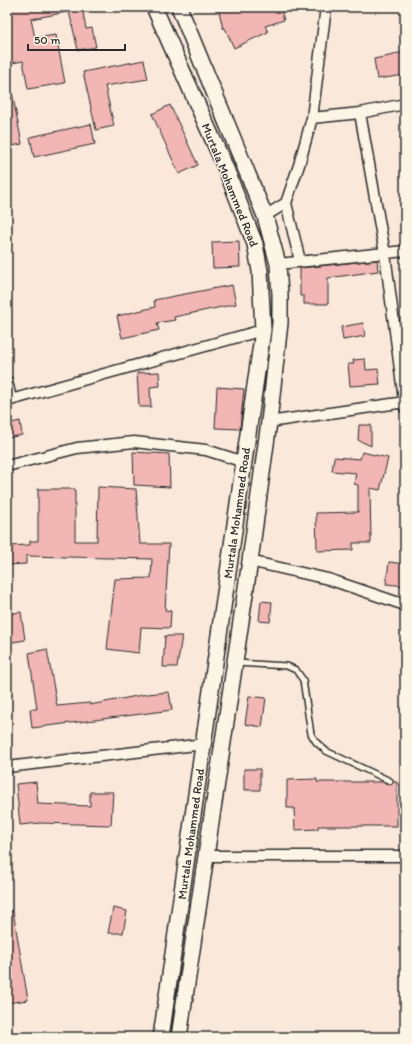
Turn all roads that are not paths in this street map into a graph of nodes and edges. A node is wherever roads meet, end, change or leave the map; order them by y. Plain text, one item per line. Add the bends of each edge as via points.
1 (154, 7) edge
2 (179, 7) edge
3 (326, 7) edge
4 (405, 104) edge
5 (360, 113) junction
6 (312, 118) junction
7 (286, 203) junction
8 (266, 216) junction
9 (405, 251) edge
10 (385, 254) junction
11 (300, 261) junction
12 (278, 264) junction
13 (263, 330) junction
14 (258, 366) junction
15 (275, 366) junction
16 (7, 381) edge
17 (9, 400) edge
18 (405, 404) edge
19 (269, 422) junction
20 (244, 462) junction
21 (7, 466) edge
22 (250, 561) junction
23 (405, 605) edge
24 (235, 663) junction
25 (204, 744) junction
26 (7, 767) edge
27 (390, 780) dead end
28 (207, 856) junction
29 (405, 856) edge
30 (161, 1037) edge
31 (179, 1037) edge

1 - 13 main road, Murtala Mohammed Road via 226,169 255,244 260,271
2 - 8 main road, Murtala Mohammed Road
3 - 6 street
4 - 5 street
5 - 6 street
5 - 10 street
6 - 7 street
7 - 8 street
7 - 11 street
8 - 12 main road, Murtala Mohammed Road
9 - 10 street
10 - 11 street
10 - 18 street
11 - 12 street
12 - 15 main road, Murtala Mohammed Road via 280,316
13 - 14 main road, Murtala Mohammed Road
13 - 17 street
14 - 15 main road
14 - 20 main road, Murtala Mohammed Road
15 - 19 main road, Murtala Mohammed Road
16 - 17 street
18 - 19 street
19 - 22 main road, Murtala Mohammed Road
20 - 21 street via 206,450 134,442 77,448
20 - 25 main road, Murtala Mohammed Road
22 - 23 street via 328,580
22 - 24 main road, Murtala Mohammed Road
24 - 27 lane via 287,666 296,670 303,680 311,734 316,742 326,751
24 - 28 main road, Murtala Mohammed Road
25 - 26 street
25 - 30 main road, Murtala Mohammed Road
28 - 29 street
28 - 31 main road, Murtala Mohammed Road

